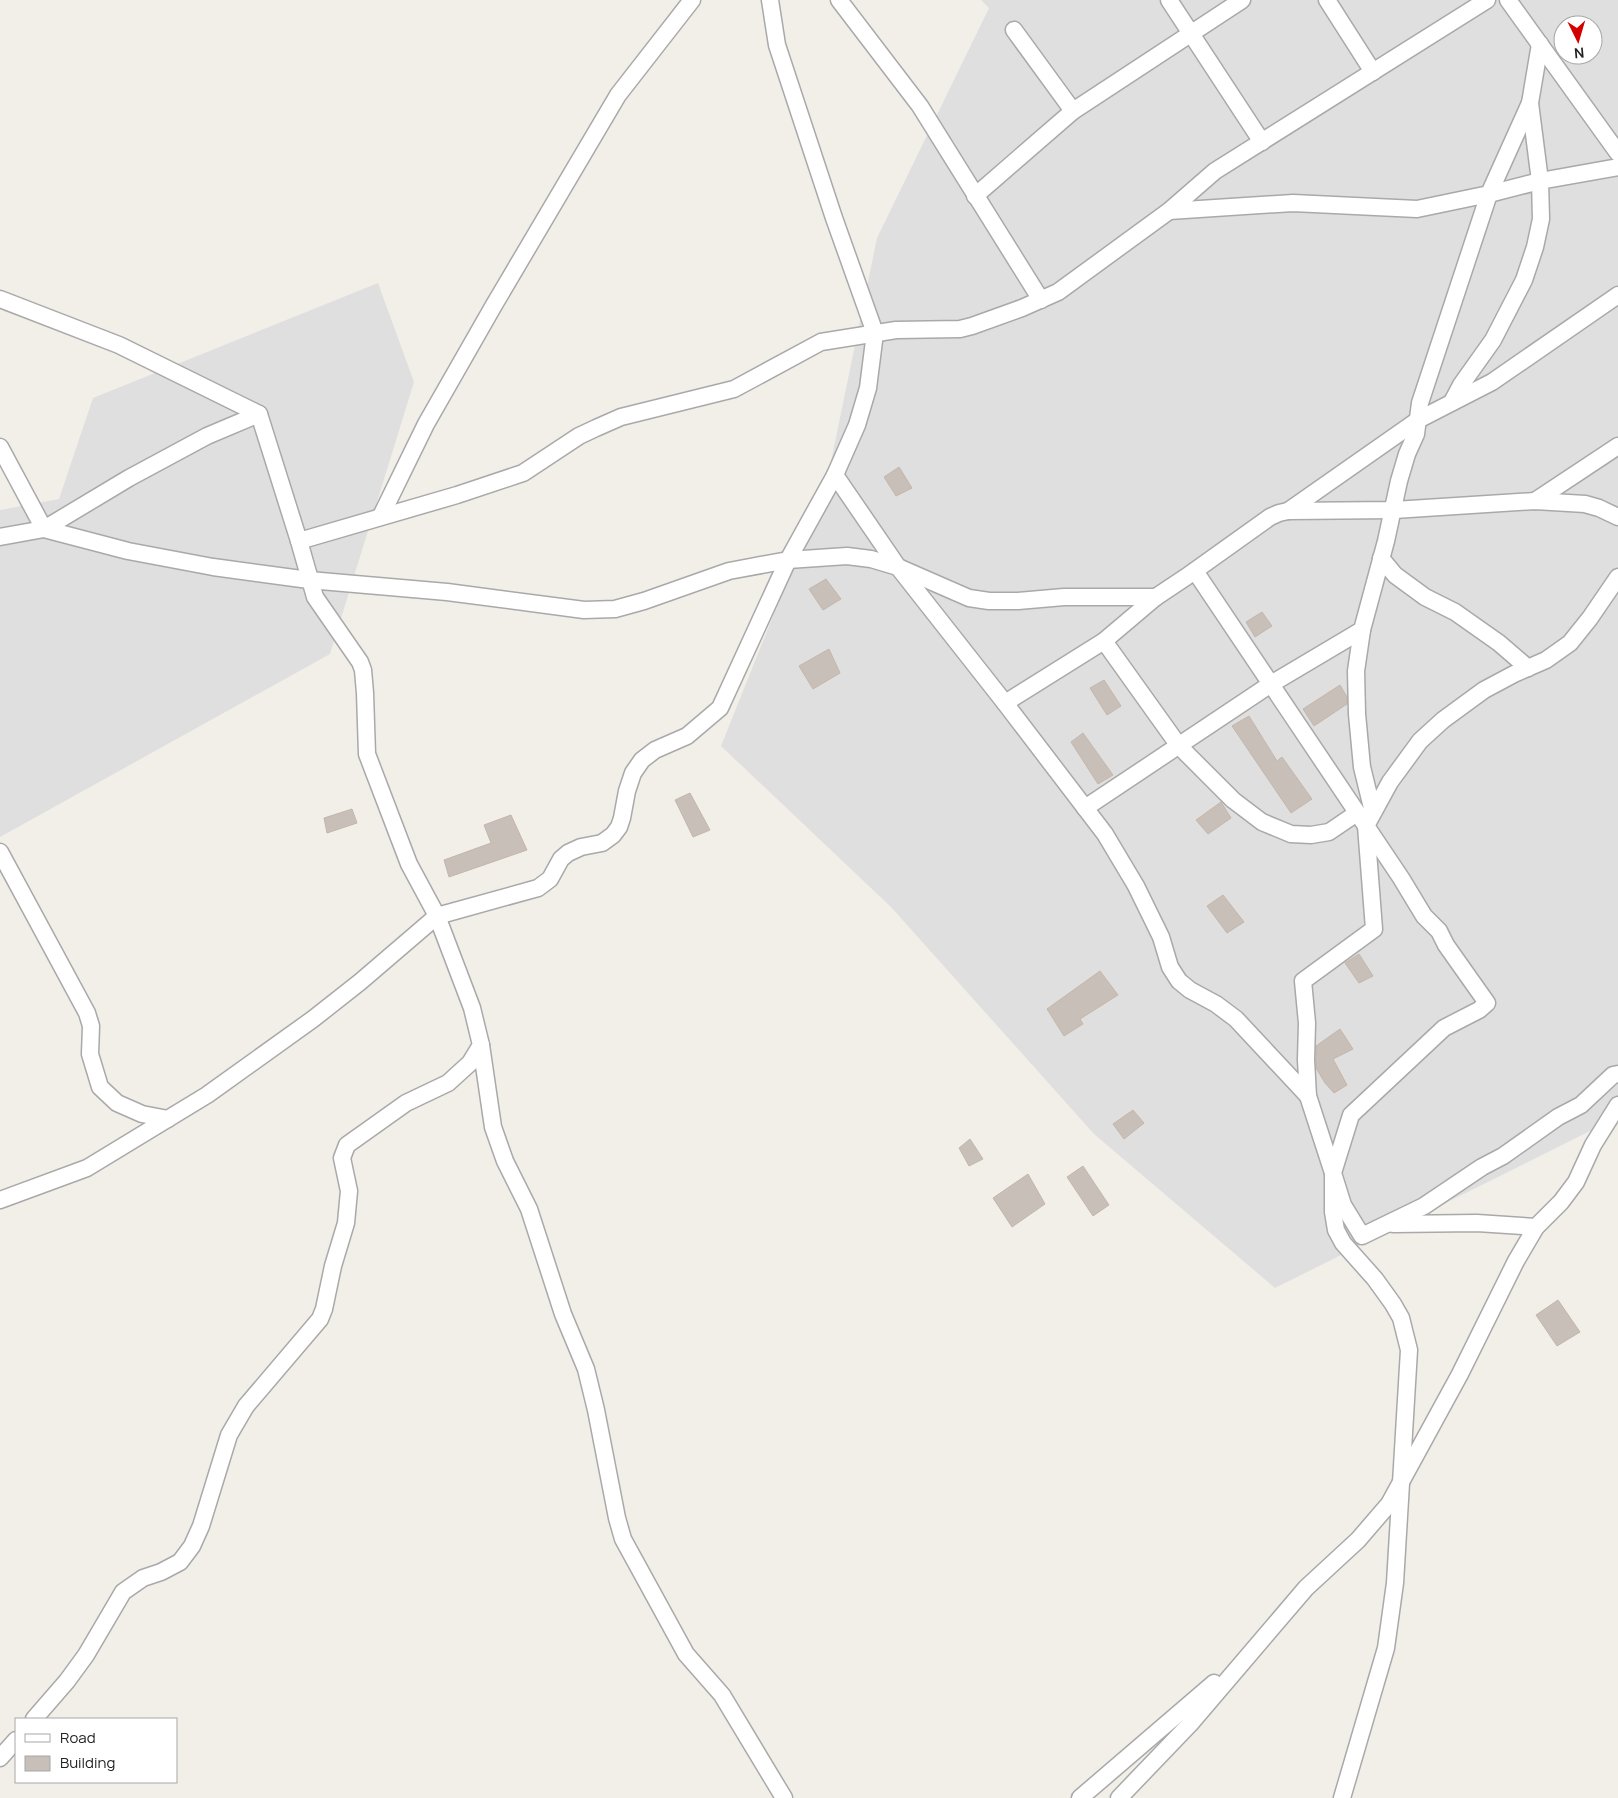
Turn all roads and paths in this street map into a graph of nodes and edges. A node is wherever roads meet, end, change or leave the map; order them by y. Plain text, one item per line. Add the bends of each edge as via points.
1 (692, 0) edge
2 (770, 0) edge
3 (839, 0) edge
4 (1169, 0) edge
5 (1242, 0) edge
6 (1327, 0) edge
7 (1487, 0) edge
8 (1508, 0) edge
9 (1014, 30) dead end
10 (1191, 34) junction
11 (1540, 44) junction
12 (1373, 72) junction
13 (1530, 103) junction
14 (1073, 111) junction
15 (1262, 142) junction
16 (1618, 153) edge
17 (1618, 168) edge
18 (1540, 181) junction
19 (1490, 194) junction
20 (975, 196) junction
21 (1169, 211) junction
22 (1618, 296) edge
23 (0, 300) edge
24 (1041, 300) junction
25 (875, 333) junction
26 (1452, 402) junction
27 (259, 414) junction
28 (1418, 420) junction
29 (1618, 446) edge
30 (0, 447) edge
31 (835, 475) junction
32 (1534, 501) junction
33 (1394, 510) junction
34 (1288, 511) junction
35 (381, 516) junction
36 (1618, 517) edge
37 (44, 529) junction
38 (0, 537) edge
39 (299, 541) junction
40 (1381, 558) junction
41 (788, 560) junction
42 (898, 567) junction
43 (1195, 571) junction
44 (1618, 577) edge
45 (309, 580) junction
46 (1156, 597) junction
47 (1362, 630) junction
48 (1104, 642) junction
49 (1528, 668) junction
50 (1271, 684) junction
51 (1005, 702) junction
52 (1179, 746) junction
53 (1085, 808) junction
54 (1365, 817) junction
55 (0, 852) edge
56 (437, 916) junction
57 (481, 1045) junction
58 (1618, 1074) edge
59 (1308, 1096) junction
60 (1618, 1105) edge
61 (168, 1119) junction
62 (1333, 1173) junction
63 (0, 1200) edge
64 (1386, 1224) junction
65 (1536, 1227) junction
66 (1357, 1229) junction
67 (1339, 1235) junction
68 (1400, 1484) junction
69 (1246, 1656) junction
70 (35, 1718) edge
71 (15, 1741) edge
72 (0, 1758) edge
73 (784, 1798) edge
74 (1080, 1798) edge
75 (1119, 1798) edge
76 (1342, 1798) edge

1 - 35 street via 618,95 431,416
2 - 25 street via 777,45
3 - 20 street via 920,106
4 - 10 street
5 - 10 street
6 - 12 street
7 - 12 street
8 - 11 street
9 - 14 street
10 - 14 street
10 - 15 street
11 - 13 street
11 - 16 street
12 - 15 street
13 - 18 street
13 - 19 street
14 - 20 street
15 - 21 street via 1215,171
17 - 18 street
18 - 19 street
18 - 26 street via 1541,219 1524,280 1493,340
19 - 21 street via 1417,209 1294,203
19 - 28 street via 1420,403
20 - 24 street
21 - 24 street via 1058,292
22 - 26 street via 1492,382
23 - 27 street via 119,345
24 - 25 street via 960,329
25 - 31 street via 868,388 857,425
25 - 35 street via 821,342 734,389 629,415 596,428 523,473
26 - 28 street
27 - 37 street via 207,436
27 - 39 street
28 - 33 street via 1399,481
28 - 34 street
29 - 32 street
30 - 37 street
31 - 41 street
31 - 42 street
32 - 33 street
32 - 36 street via 1585,504
33 - 34 street
33 - 40 street
34 - 43 street via 1270,518
35 - 39 street
37 - 38 street
37 - 45 street via 213,567
39 - 45 street
40 - 47 street
40 - 49 street via 1395,575 1425,597 1455,612
41 - 42 street via 847,556
41 - 45 street via 729,571 644,602 615,609 584,610 447,592
41 - 56 street via 720,708 687,736 655,750 642,760 633,773 619,828 613,835 602,843 568,852 550,879 538,888
42 - 46 street via 969,598 990,601
42 - 51 street
43 - 46 street
43 - 50 street
44 - 49 street via 1570,642 1546,660
45 - 56 street via 314,597 360,662 366,693 367,754 409,864
46 - 48 street
47 - 50 street
47 - 54 street via 1356,671
48 - 51 street
48 - 52 street
49 - 54 street via 1484,690 1420,741
50 - 52 street
50 - 54 street
51 - 53 street
52 - 53 street
52 - 54 street via 1233,800 1262,822 1291,834 1329,832
53 - 59 street via 1105,834 1136,886 1179,981 1236,1019
54 - 59 street via 1374,929 1302,981 1307,1023
54 - 62 street via 1424,916 1438,931 1487,1003 1444,1028 1351,1115
55 - 61 street via 87,1013 91,1026 90,1054 100,1088 117,1103 142,1114
56 - 57 street via 472,1008
56 - 61 street via 313,1019
57 - 70 street via 470,1062 448,1083 406,1103 347,1145 342,1158 349,1191 346,1223 320,1319 246,1406 229,1435 192,1546 180,1562 143,1578 124,1592 86,1655
57 - 73 street via 493,1127 505,1161 529,1209 563,1314 586,1369 624,1539 686,1654 722,1695
58 - 64 street via 1581,1105 1503,1156 1424,1206
59 - 62 street
60 - 65 street via 1593,1145 1576,1182
61 - 63 street via 87,1168
62 - 66 street via 1343,1204
62 - 67 street via 1333,1212
64 - 65 street via 1477,1223
64 - 66 street
65 - 68 street
66 - 67 street
67 - 68 street via 1393,1304 1405,1331 1409,1350
68 - 69 street via 1389,1504 1358,1540 1306,1588
68 - 76 street via 1395,1583 1386,1648
69 - 74 street
69 - 75 street via 1190,1724
71 - 72 street

